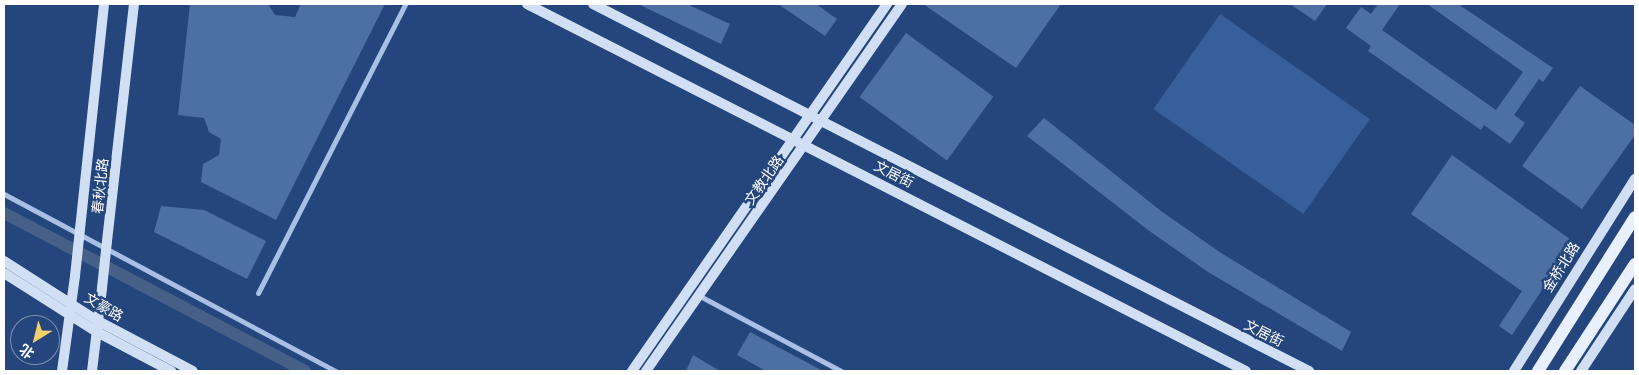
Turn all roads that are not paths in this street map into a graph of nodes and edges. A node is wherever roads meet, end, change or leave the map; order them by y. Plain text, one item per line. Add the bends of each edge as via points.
1 (104, 4) edge
2 (134, 4) edge
3 (405, 4) edge
4 (527, 4) edge
5 (887, 4) edge
6 (902, 4) edge
7 (597, 5) edge
8 (810, 115) junction
9 (821, 122) junction
10 (794, 138) junction
11 (806, 144) junction
12 (1635, 179) edge
13 (4, 194) edge
14 (1635, 217) edge
15 (4, 261) edge
16 (1635, 264) edge
17 (4, 273) edge
18 (1635, 289) edge
19 (258, 293) dead end
20 (698, 296) junction
21 (72, 304) junction
22 (70, 315) junction
23 (98, 321) junction
24 (97, 332) junction
25 (62, 371) edge
26 (92, 371) edge
27 (171, 371) edge
28 (193, 371) edge
29 (336, 371) edge
30 (632, 371) edge
31 (646, 371) edge
32 (841, 371) edge
33 (1246, 371) edge
34 (1309, 371) edge
35 (1514, 371) edge
36 (1538, 371) edge
37 (1565, 371) edge
38 (1581, 371) edge

1 - 21 street, 春秋北路, bridge
2 - 23 street, 春秋北路, bridge
3 - 19 street
4 - 10 street, 文居街
5 - 8 street, 文教北路
6 - 9 street, 文教北路
7 - 8 street, 文居街
8 - 9 street, 文居街
8 - 10 street, 文教北路
9 - 11 street, 文教北路
9 - 34 street, 文居街
10 - 11 street, 文居街
10 - 30 street, 文教北路
11 - 20 street, 文教北路
11 - 33 street, 文居街
12 - 35 street, 金桥北路
13 - 29 street
14 - 36 main road
15 - 21 street, 文豪路
16 - 37 main road
17 - 22 street, 文豪路
18 - 38 street
20 - 31 street, 文教北路
20 - 32 street
21 - 22 street, 春秋北路
21 - 23 street, 文豪路
22 - 24 street, 文豪路
22 - 25 street, 春秋北路
23 - 24 street, 春秋北路
23 - 28 street, 文豪路
24 - 26 street, 春秋北路
24 - 27 street, 文豪路

